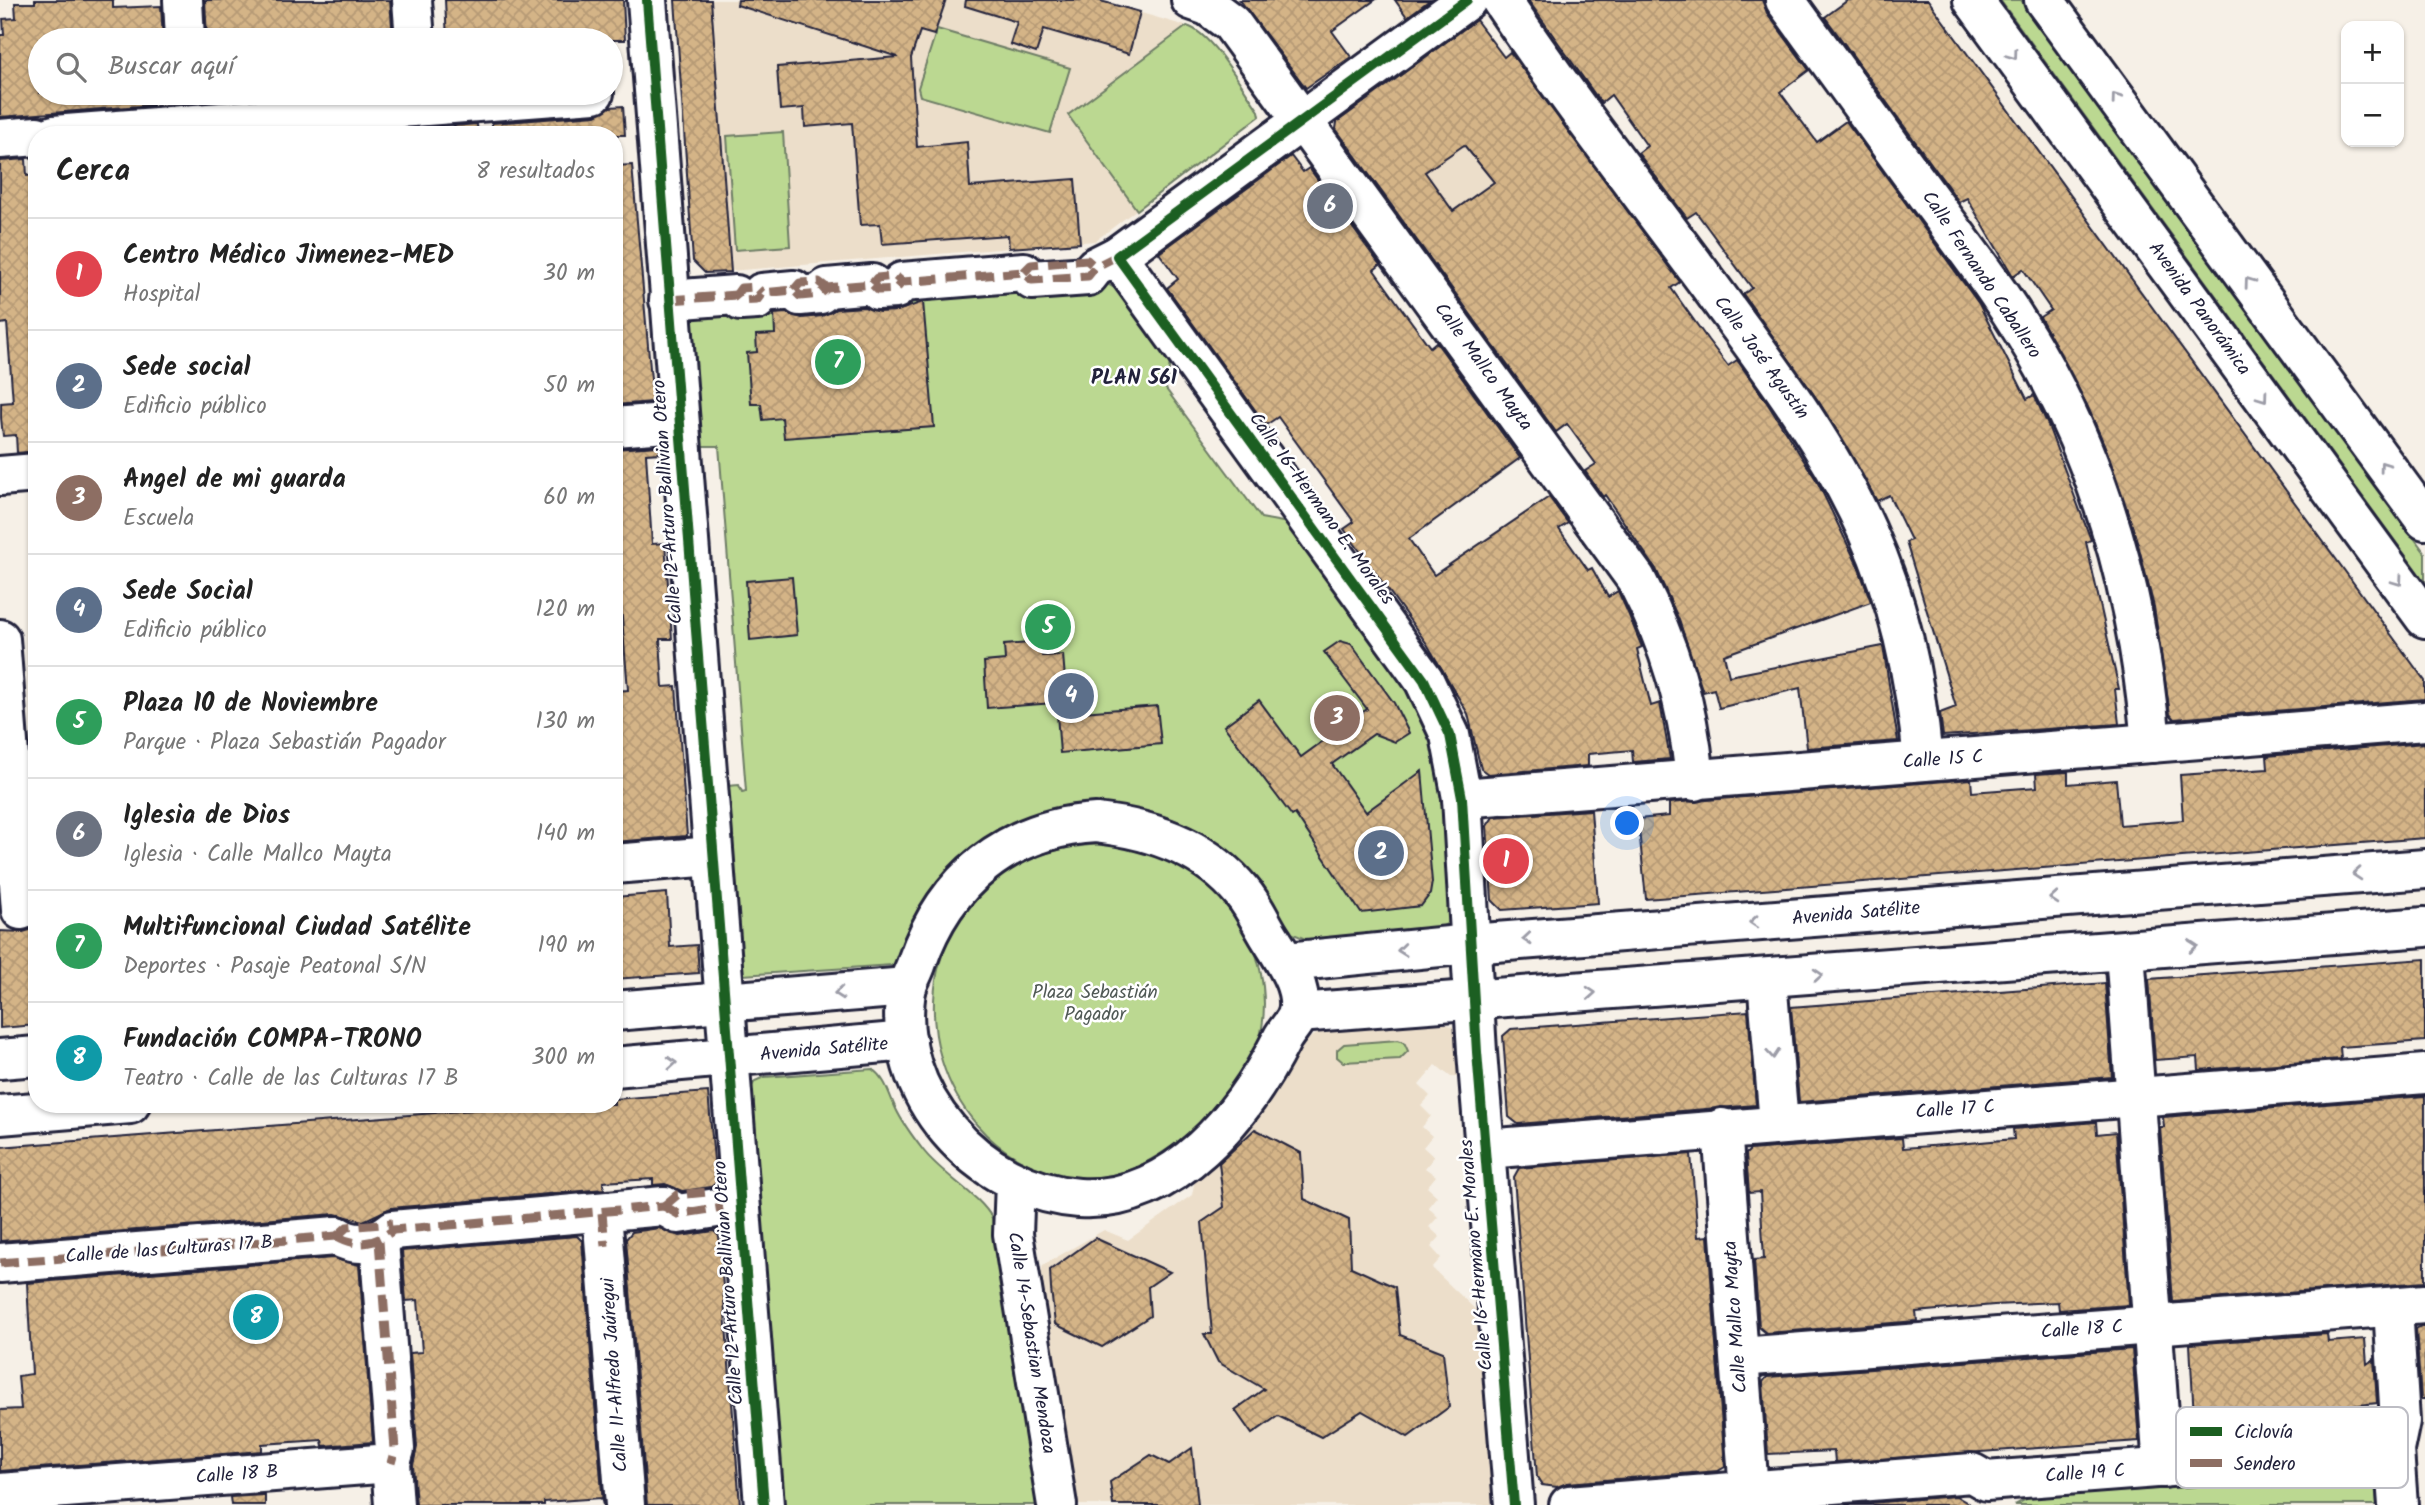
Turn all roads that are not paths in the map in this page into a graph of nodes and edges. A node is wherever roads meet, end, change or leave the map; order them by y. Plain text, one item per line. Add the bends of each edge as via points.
1 (183, 0) edge
2 (412, 0) edge
3 (647, 0) edge
4 (1191, 0) edge
5 (1466, 0) edge
6 (1501, 0) edge
7 (1785, 0) edge
8 (1973, 0) edge
9 (2044, 0) edge
10 (184, 28) edge
11 (414, 28) edge
12 (652, 88) junction
13 (623, 91) edge
14 (478, 105) edge
15 (420, 111) edge
16 (190, 117) edge
17 (1302, 119) junction
18 (122, 126) edge
19 (28, 137) edge
20 (0, 139) edge
21 (1093, 270) junction
22 (669, 300) junction
23 (679, 422) junction
24 (623, 426) edge
25 (28, 474) edge
26 (0, 476) edge
27 (2425, 520) edge
28 (2425, 618) edge
29 (0, 639) edge
30 (2425, 721) edge
31 (2151, 743) junction
32 (1923, 761) junction
33 (1695, 781) junction
34 (1462, 798) junction
35 (713, 856) junction
36 (623, 863) edge
37 (2425, 869) edge
38 (2122, 893) junction
39 (19, 910) edge
40 (2425, 927) edge
41 (1470, 944) junction
42 (2125, 952) junction
43 (1287, 962) junction
44 (1767, 979) junction
45 (907, 987) junction
46 (725, 1002) junction
47 (1474, 1002) junction
48 (623, 1010) edge
49 (1298, 1013) junction
50 (908, 1041) junction
51 (28, 1057) edge
52 (729, 1058) junction
53 (0, 1059) edge
54 (623, 1067) edge
55 (2425, 1074) edge
56 (2135, 1096) junction
57 (28, 1113) edge
58 (0, 1115) edge
59 (1779, 1124) junction
60 (1722, 1128) junction
61 (1485, 1149) junction
62 (1015, 1182) junction
63 (720, 1199) dead end
64 (604, 1229) junction
65 (388, 1231) junction
66 (0, 1263) edge
67 (2409, 1306) edge
68 (2152, 1325) junction
69 (1740, 1357) junction
70 (2401, 1407) edge
71 (391, 1463) junction
72 (2176, 1467) edge
73 (2163, 1468) junction
74 (0, 1493) edge
75 (1987, 1493) edge
76 (1750, 1498) edge
77 (394, 1505) edge
78 (625, 1505) edge
79 (764, 1505) edge
80 (1057, 1505) edge
81 (1514, 1505) edge
82 (1569, 1505) edge

1 - 10 street
2 - 11 street
3 - 12 street, Calle 12-Arturo Ballivian Otero
4 - 17 street, Calle Mallco Mayta via 1209,6 1231,23
5 - 17 street
6 - 32 street, Calle José Agustín via 1755,347 1839,474 1868,532 1895,603 1917,706
7 - 31 street, Calle Fernando Caballero via 1995,289 2045,370 2104,501 2119,551 2145,669
8 -> 28 street, Avenida Panorámica
27 -> 9 street
12 - 13 street
12 - 22 street, Calle 12-Arturo Ballivian Otero
14 - 15 street
15 - 16 street
16 - 18 street
17 - 21 street
17 - 33 street, Calle Mallco Mayta via 1636,579 1683,692
19 - 20 street
21 - 22 street via 1087,260 1031,265 1024,272 941,286
21 - 34 street, Calle 16-Hermano E. Morales via 1423,680 1450,735
22 - 23 street, Calle 12-Arturo Ballivian Otero
23 - 24 street
23 - 35 street, Calle 12-Arturo Ballivian Otero
25 - 26 street
29 - 39 street
30 - 31 street, Calle 15 C
31 - 32 street, Calle 15 C
32 - 33 street, Calle 15 C
33 - 34 street, Calle 15 C
34 - 41 street, Calle 16-Hermano E. Morales
35 - 36 street
35 - 46 street, Calle 12-Arturo Ballivian Otero
37 -> 38 street, Avenida Satélite
38 -> 41 street, Avenida Satélite
38 - 42 street
42 -> 40 street
41 -> 43 street, Avenida Satélite
41 - 47 street, Calle 16-Hermano E. Morales
44 -> 42 street
42 - 56 street
43 - 45 street via 1243,892 1201,856 1124,826 1070,825 1043,831 975,870 938,915
43 - 49 street via 1297,989
47 -> 44 street
44 -> 59 street
45 -> 46 street
45 - 50 street
46 - 48 street
46 - 52 street, Calle 12-Arturo Ballivian Otero
47 - 49 street
47 - 61 street, Calle 16-Hermano E. Morales
49 - 62 street via 1245,1104 1225,1127 1170,1172 1122,1194 1101,1198 1056,1195
50 - 52 street, Avenida Satélite
50 - 62 street via 920,1085 940,1121 968,1152
51 - 53 street
54 -> 52 street, Avenida Satélite
52 - 79 street, Calle 12-Arturo Ballivian Otero
55 - 56 street, Calle 17 C
56 - 59 street, Calle 17 C
56 - 68 street
57 - 58 street
59 - 60 street, Calle 17 C
60 - 61 street, Calle 17 C
60 - 69 street, Calle Mallco Mayta
61 - 81 street, Calle 16-Hermano E. Morales
62 - 80 street, Calle 14-Sebastian Mendoza via 1013,1234
63 - 64 street via 678,1214 664,1206
64 - 65 street
64 - 78 street, Calle 11-Alfredo Jaúregui
65 - 66 street, Calle de las Culturas 17 B via 349,1244 337,1236
65 - 71 street via 395,1449
67 - 68 street, Calle 18 C
67 - 70 street
68 - 69 street, Calle 18 C
68 - 73 street
69 - 76 street, Calle Mallco Mayta
71 - 74 street, Calle 18 B
71 - 77 street
72 - 73 street, Calle 19 C
73 - 75 street, Calle 19 C
75 - 76 street, Calle 19 C via 1972,1473
76 - 82 street, Calle 19 C

